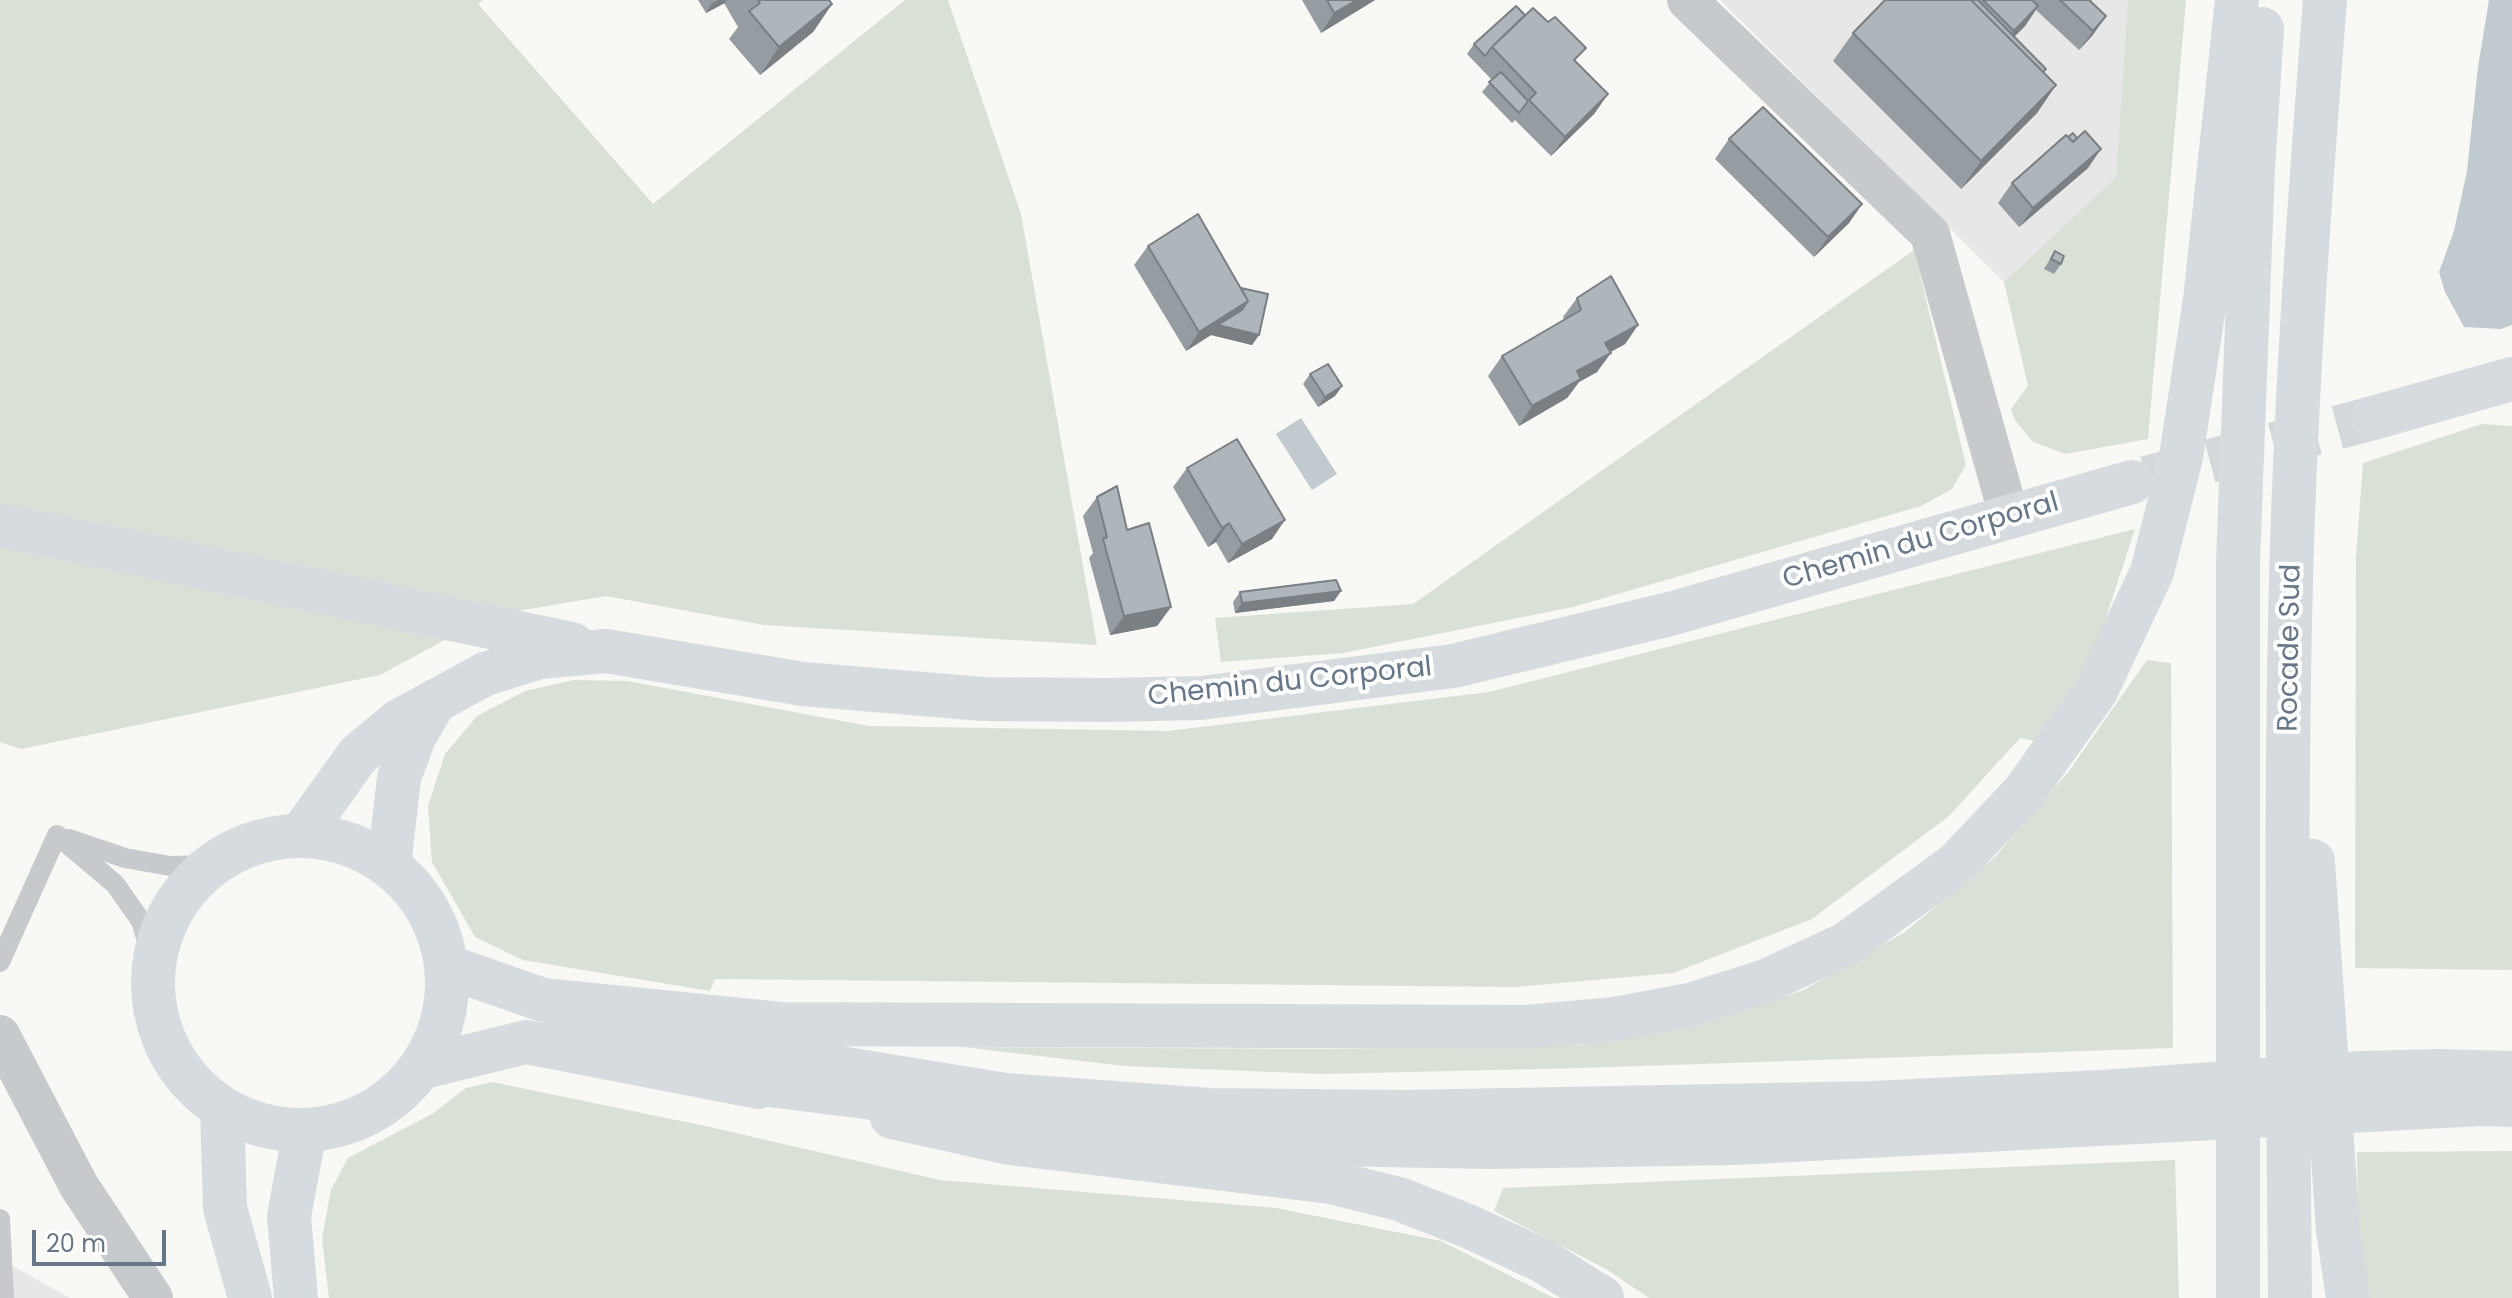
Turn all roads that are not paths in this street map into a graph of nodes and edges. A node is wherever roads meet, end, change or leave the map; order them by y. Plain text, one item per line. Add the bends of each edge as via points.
1 (1687, 0) edge
2 (2237, 0) edge
3 (2264, 0) edge
4 (2325, 0) edge
5 (2512, 379) edge
6 (2373, 418) tunnel mouth
7 (2132, 482) tunnel mouth
8 (2009, 516) junction
9 (0, 525) edge
10 (606, 651) junction
11 (436, 700) junction
12 (57, 835) junction
13 (300, 836) junction
14 (212, 865) junction
15 (389, 866) junction
16 (2304, 954) junction
17 (0, 962) edge
18 (154, 965) junction
19 (446, 966) junction
20 (543, 1000) junction
21 (0, 1035) edge
22 (420, 1068) junction
23 (2512, 1073) edge
24 (722, 1079) junction
25 (2512, 1105) edge
26 (222, 1108) junction
27 (305, 1130) junction
28 (0, 1219) edge
29 (4, 1298) edge
30 (153, 1298) edge
31 (250, 1298) edge
32 (296, 1298) edge
33 (1602, 1298) edge
34 (2238, 1298) edge
35 (2290, 1298) edge
36 (2348, 1298) edge

1 - 8 street via 1930,234
2 - 20 main road via 2205,300 2181,457 2152,572 2096,691 2024,792 1956,864 1846,944 1766,981 1690,1005 1526,1027 780,1024
3 - 34 main road, Rocade Sud via 2238,561
4 - 16 main road, Rocade Sud via 2291,579
5 - 6 main road
7 - 8 main road, Chemin du Corporal
8 - 10 main road, Chemin du Corporal via 1670,614 1453,666 1201,698 983,699 803,684
9 - 10 main road
10 - 11 main road, Chemin du Corporal via 540,657 485,674
11 - 13 main road, Chemin du Corporal via 399,721 358,755
11 - 15 main road via 414,737 399,778
12 - 14 lane via 125,858 170,866
12 - 17 lane
12 - 18 lane via 115,884 141,921
13 - 14 main road via 254,843
13 - 15 main road via 346,844
14 - 18 main road via 173,909
15 - 19 main road via 428,910
16 - 35 main road, Rocade Sud
16 - 36 main road
18 - 26 main road via 153,993 168,1046 200,1091
19 - 20 main road
19 - 22 main road via 443,1020
20 - 23 main road via 757,1055 1005,1095 1210,1110 1405,1112 1871,1103 2361,1073
21 - 30 street via 79,1186
22 - 24 main road via 526,1042
22 - 27 main road via 403,1089 358,1119
24 - 25 main road via 1221,1142 1490,1147 1734,1143
24 - 33 main road via 1010,1143 1330,1182 1399,1199 1543,1261
26 - 27 main road via 276,1128
26 - 31 main road via 225,1208
27 - 32 main road via 289,1216
28 - 29 lane

